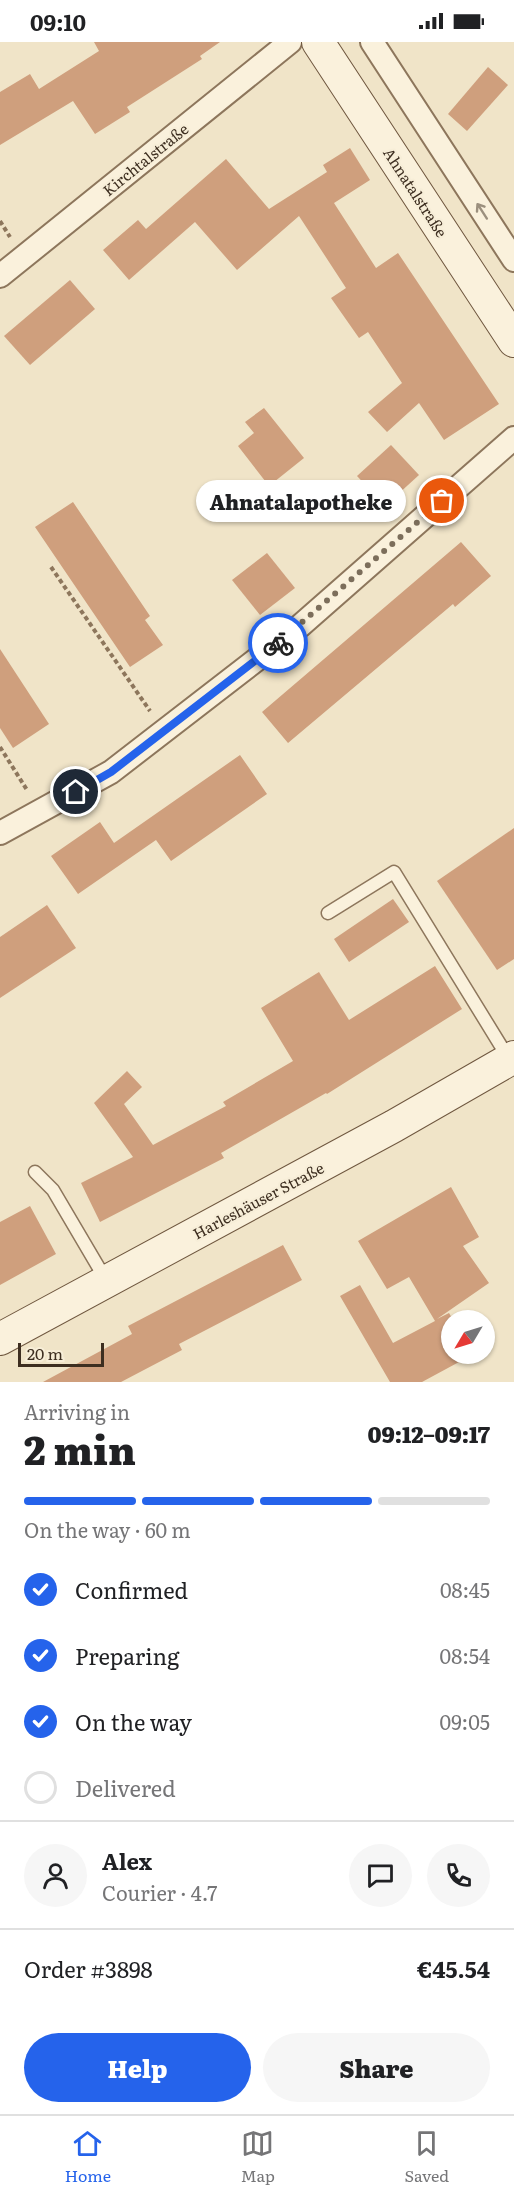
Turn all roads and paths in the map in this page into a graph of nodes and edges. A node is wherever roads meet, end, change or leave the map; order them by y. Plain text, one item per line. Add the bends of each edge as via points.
1 (290, 42) edge
2 (318, 42) edge
3 (372, 42) edge
4 (514, 260) edge
5 (0, 276) edge
6 (514, 341) edge
7 (514, 438) edge
8 (51, 567) dead end
9 (164, 731) junction
10 (0, 747) edge
11 (41, 811) junction
12 (0, 833) edge
13 (328, 913) dead end
14 (512, 1059) edge
15 (35, 1172) dead end
16 (106, 1281) junction
17 (0, 1339) edge

1 - 5 street, Kirchtalstraße
2 - 6 main road, Ahnatalstraße
4 -> 3 street
7 - 9 street via 300,626
8 - 9 path
9 - 11 street via 111,772
10 - 11 path
11 - 12 street
13 - 14 lane via 394,872
14 - 16 main road, Harleshäuser Straße
15 - 16 lane via 53,1190
16 - 17 main road, Harleshäuser Straße

